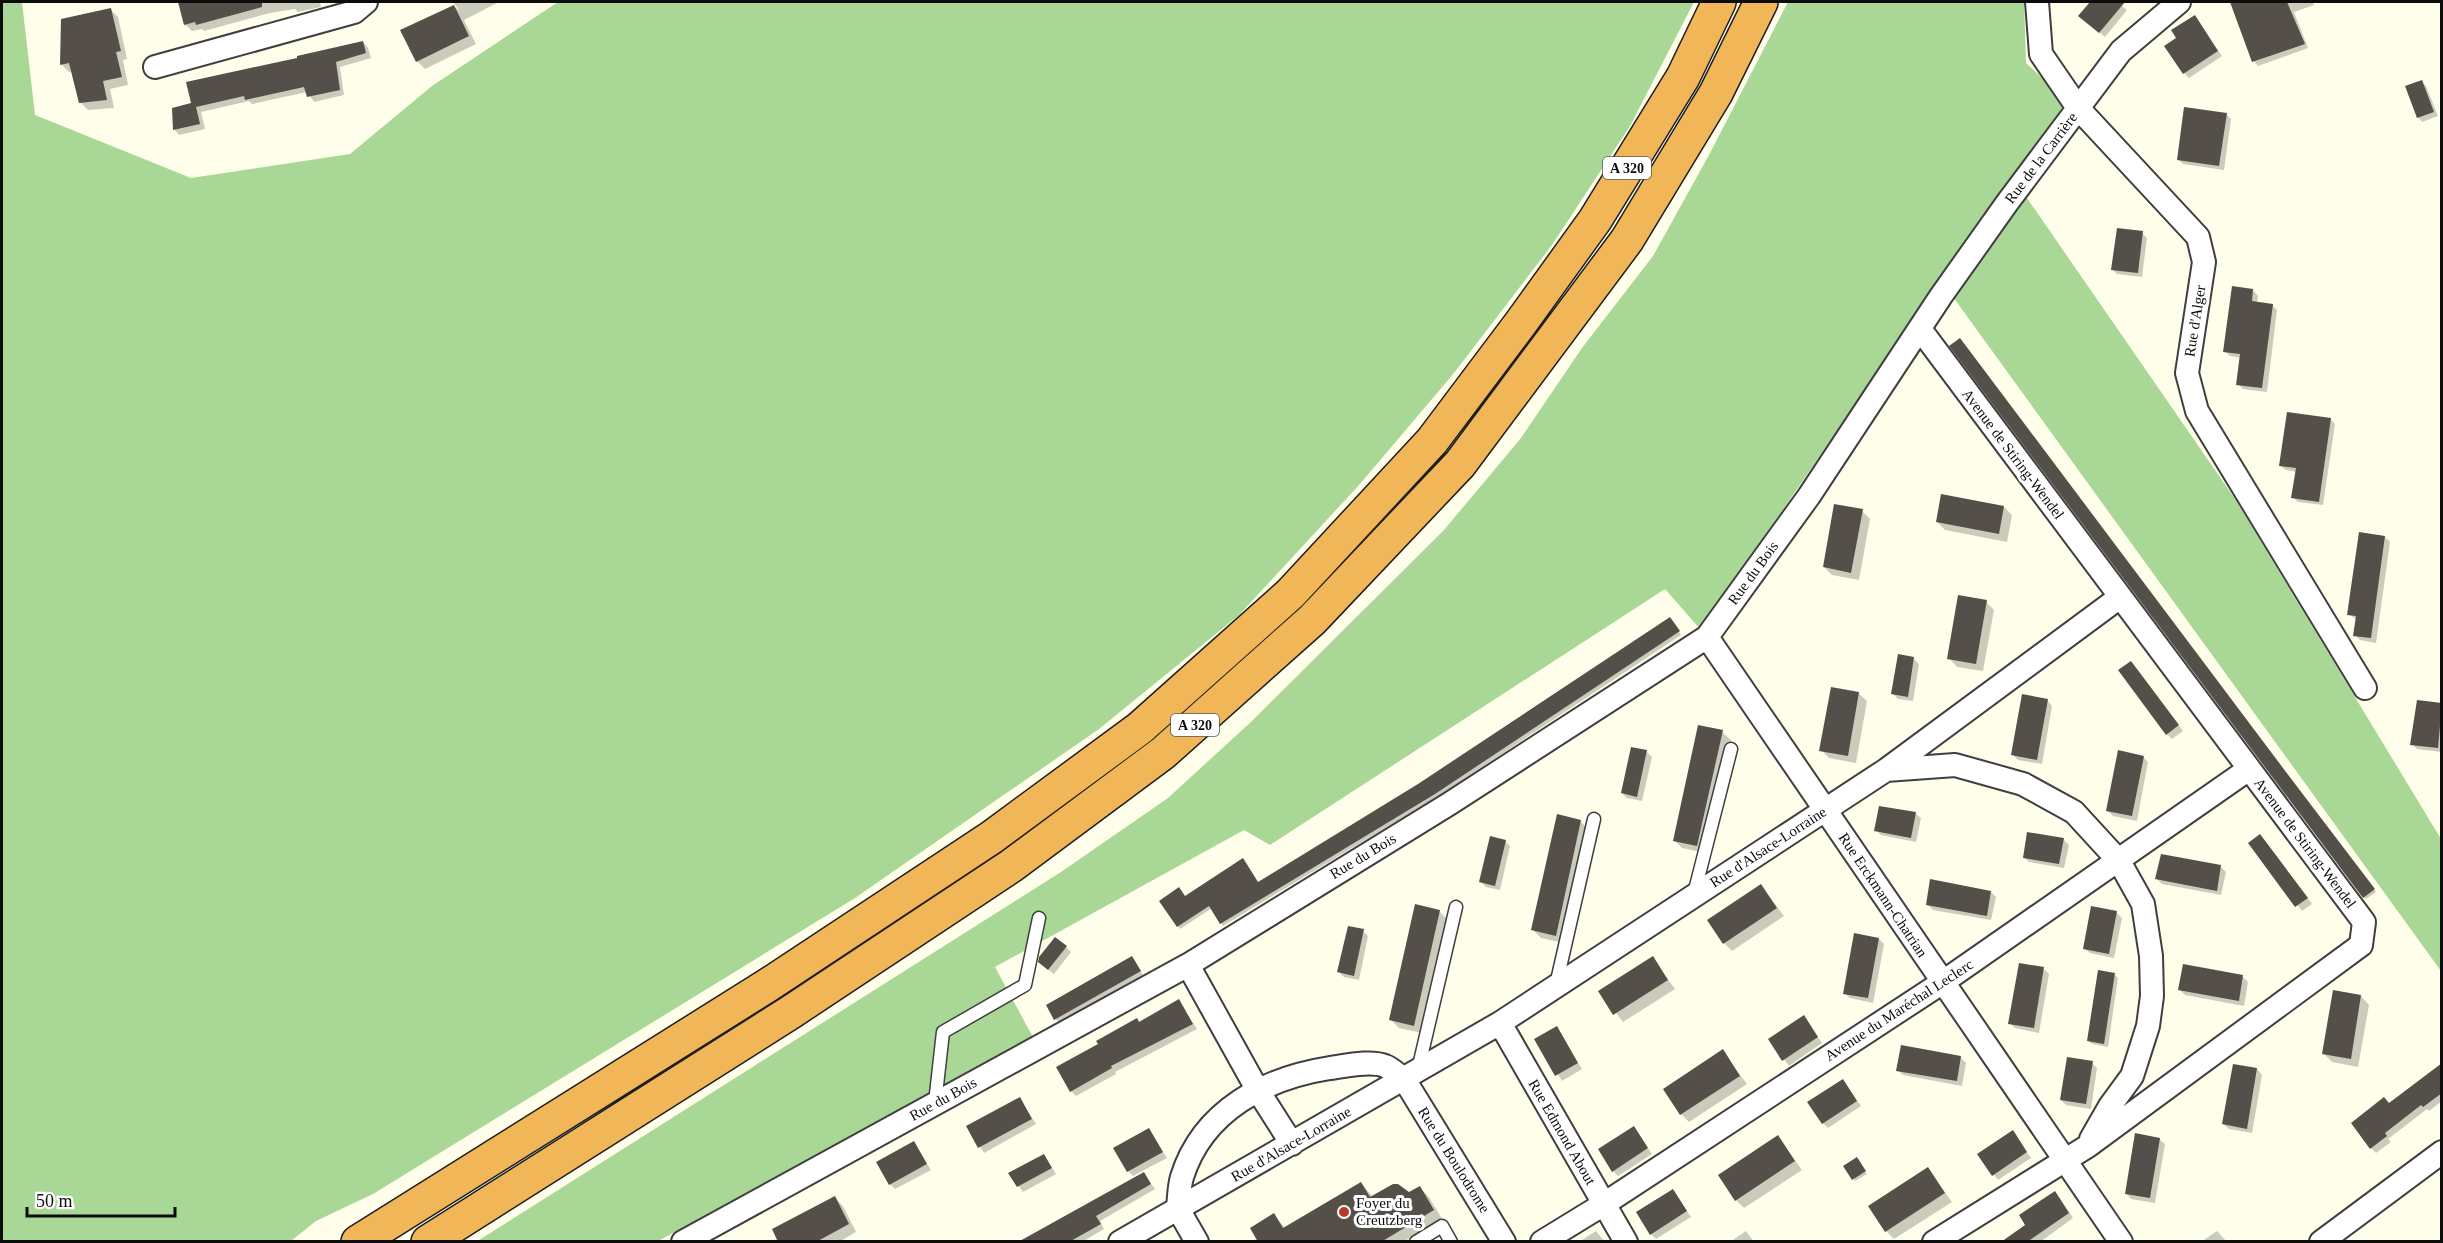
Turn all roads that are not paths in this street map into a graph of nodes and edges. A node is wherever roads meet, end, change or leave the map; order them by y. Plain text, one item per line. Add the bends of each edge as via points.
1 (366, 2) edge
2 (1719, 2) edge
3 (1761, 2) edge
4 (2037, 2) edge
5 (2179, 2) edge
6 (155, 67) dead end
7 (2078, 108) junction
8 (1920, 329) junction
9 (2120, 597) junction
10 (1707, 637) junction
11 (2365, 688) dead end
12 (1731, 749) dead end
13 (2249, 769) junction
14 (1886, 770) junction
15 (1825, 809) junction
16 (1594, 819) dead end
17 (2119, 861) junction
18 (1694, 896) junction
19 (1456, 907) dead end
20 (1039, 918) dead end
21 (1188, 965) junction
22 (1943, 982) junction
23 (1556, 986) junction
24 (1500, 1023) junction
25 (1411, 1075) junction
26 (1257, 1089) junction
27 (935, 1103) junction
28 (1292, 1144) junction
29 (2088, 1146) junction
30 (2442, 1152) edge
31 (2065, 1160) junction
32 (1604, 1203) junction
33 (1178, 1209) junction
34 (358, 1242) edge
35 (428, 1242) edge
36 (683, 1242) edge
37 (1120, 1242) edge
38 (1197, 1242) edge
39 (1416, 1242) edge
40 (1451, 1242) edge
41 (1504, 1242) edge
42 (1542, 1242) edge
43 (1626, 1242) edge
44 (1934, 1242) edge
45 (2121, 1242) edge
46 (2321, 1242) edge

1 - 6 street via 354,12
2 - 34 highway, A 320 via 1683,77 1601,211 1520,324 1432,441 1290,594 1140,728 992,837 768,985
3 - 35 highway, A 320 via 1716,93 1627,240 1460,464 1312,620 1163,753 1011,866 791,1012
4 - 7 street, Rue d'Alger via 2041,54
5 - 7 street, Rue de la Carrière via 2121,51
7 - 8 street, Rue de la Carrière
7 - 11 street, Rue d'Alger via 2198,237 2204,262 2187,373 2197,411
8 - 9 street, Avenue de Stiring-Wendel
8 - 10 street, Rue du Bois via 1809,496
9 - 13 street, Avenue de Stiring-Wendel
9 - 14 street, Rue d'Alsace-Lorraine
10 - 15 street, Rue Erckmann-Chatrian
10 - 21 street, Rue du Bois via 1449,804
12 - 18 lane
13 - 17 street, Avenue du Maréchal Leclerc
13 - 29 street, Avenue de Stiring-Wendel via 2364,922 2361,945
14 - 15 street, Rue d'Alsace-Lorraine
14 - 17 street via 1955,765 2023,784 2074,812
15 - 18 street, Rue d'Alsace-Lorraine
15 - 22 street, Rue Erckmann-Chatrian
16 - 23 lane
17 - 22 street, Avenue du Maréchal Leclerc
17 - 29 street via 2143,904 2152,996 2148,1026 2132,1076
18 - 23 street, Rue d'Alsace-Lorraine
19 - 25 lane
20 - 27 lane via 1025,985 943,1032
21 - 26 street
21 - 27 street, Rue du Bois
22 - 31 street, Rue Erckmann-Chatrian
22 - 32 street, Avenue du Maréchal Leclerc
23 - 24 street, Rue d'Alsace-Lorraine
24 - 25 street, Rue d'Alsace-Lorraine
24 - 32 street, Rue Edmond About
25 - 26 street via 1385,1065 1359,1064 1304,1072
25 - 28 street, Rue d'Alsace-Lorraine
25 - 41 street, Rue du Boulodrome
26 - 28 street
26 - 33 street via 1222,1114 1197,1147 1182,1177
27 - 36 street, Rue du Bois
28 - 33 street, Rue d'Alsace-Lorraine
29 - 31 street, Avenue de Stiring-Wendel
30 - 46 street
31 - 44 street, Avenue de Stiring-Wendel
31 - 45 street, Rue Erckmann-Chatrian
32 - 42 street, Avenue du Maréchal Leclerc
32 - 43 street, Rue Edmond About
33 - 37 street, Rue d'Alsace-Lorraine
33 - 38 street
39 - 40 lane via 1442,1226

